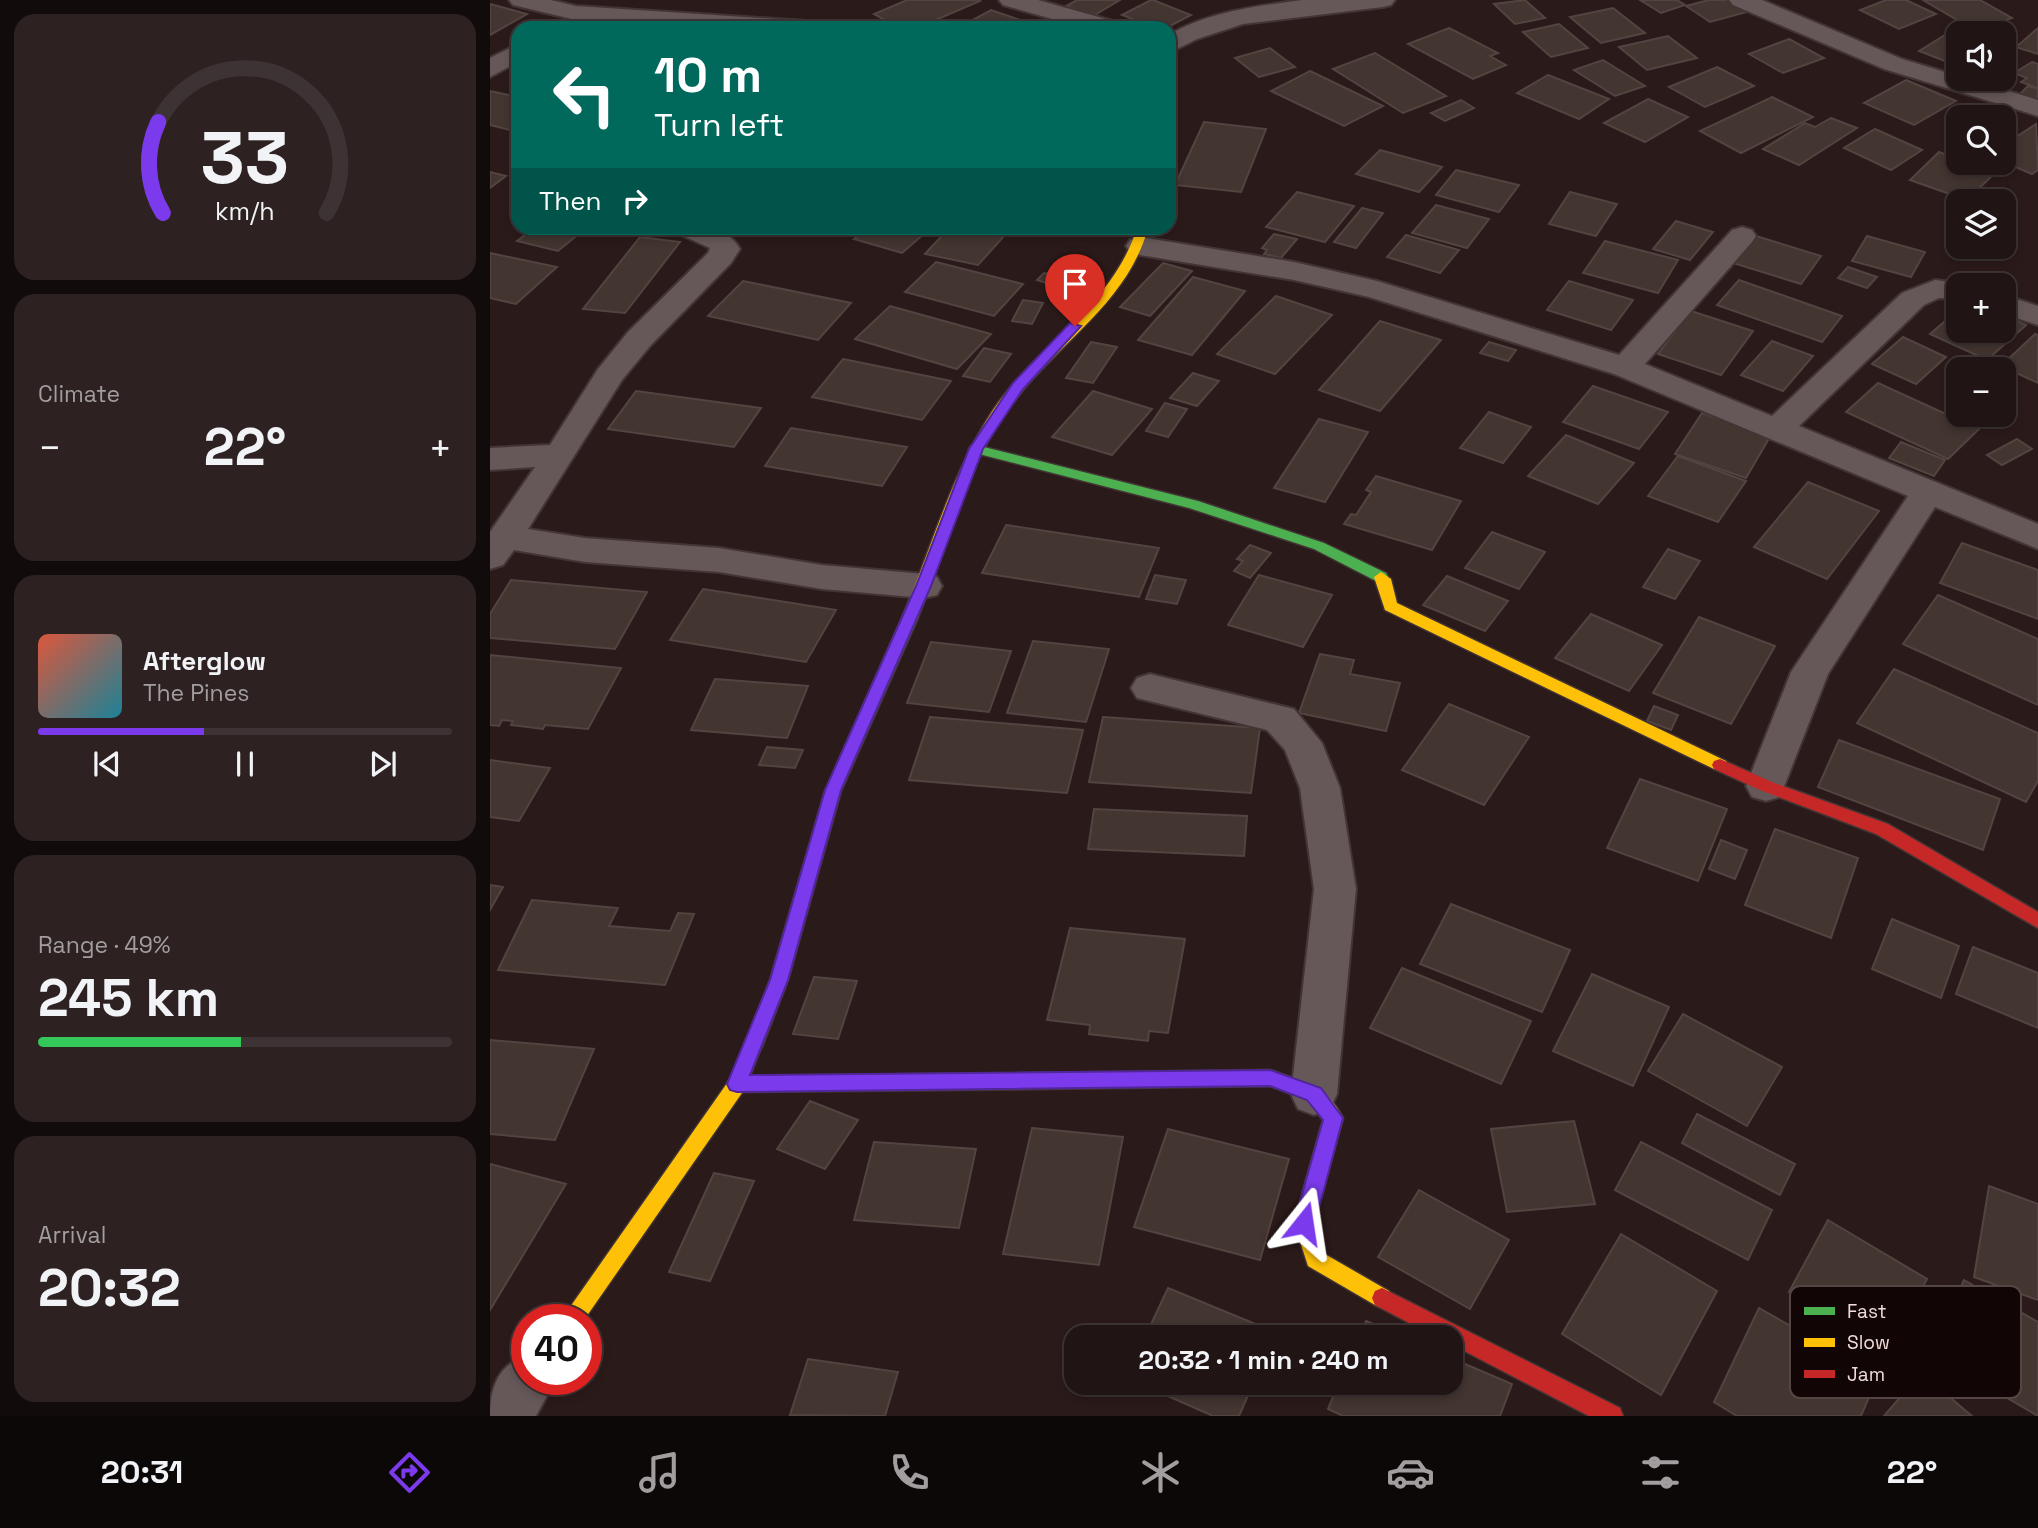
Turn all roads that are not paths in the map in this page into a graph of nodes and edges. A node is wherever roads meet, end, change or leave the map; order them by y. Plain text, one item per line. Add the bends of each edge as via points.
1 (521, 0) edge
2 (784, 0) edge
3 (1011, 0) edge
4 (1383, 0) edge
5 (1741, 0) edge
6 (1302, 3) edge
7 (576, 13) junction
8 (564, 21) edge
9 (702, 21) edge
10 (738, 21) edge
11 (1086, 21) edge
12 (1176, 40) edge
13 (511, 56) edge
14 (490, 69) edge
15 (2038, 108) edge
16 (704, 235) edge
17 (1742, 236) dead end
18 (1141, 237) edge
19 (1946, 289) edge
20 (2016, 308) edge
21 (2038, 316) edge
22 (1625, 366) junction
23 (1777, 429) junction
24 (976, 449) junction
25 (560, 454) junction
26 (490, 459) edge
27 (1929, 490) junction
28 (2038, 537) edge
29 (497, 547) edge
30 (924, 586) junction
31 (1150, 688) dead end
32 (1766, 786) junction
33 (2038, 920) edge
34 (737, 1084) junction
35 (1314, 1094) junction
36 (582, 1304) edge
37 (519, 1395) edge
38 (504, 1416) edge
39 (1612, 1416) edge

1 - 7 street
2 - 10 street
3 - 11 street
4 - 6 street
5 - 15 street via 1893,64
6 - 12 street via 1205,28
7 - 8 street
7 - 9 street
13 - 14 street
16 - 25 street via 722,243 721,257 639,339 609,376
17 - 22 street
18 - 22 street via 1377,290
18 - 24 street via 1112,285 1018,386
19 - 23 street via 1935,289 1913,299
20 - 21 street
22 - 23 street
23 - 27 street
24 - 30 street
24 - 32 street via 1192,504 1319,546 1384,579 1390,606
25 - 26 street
25 - 29 street
27 - 28 street
27 - 32 street via 1810,671
29 - 30 street via 719,560 822,577
30 - 34 street via 833,790 779,980
31 - 35 street via 1280,719 1302,743 1320,788 1335,889
32 - 33 street via 1882,829
34 - 35 street via 1270,1078
34 - 36 street
35 - 39 street via 1334,1118 1304,1223 1315,1259
37 - 38 street

